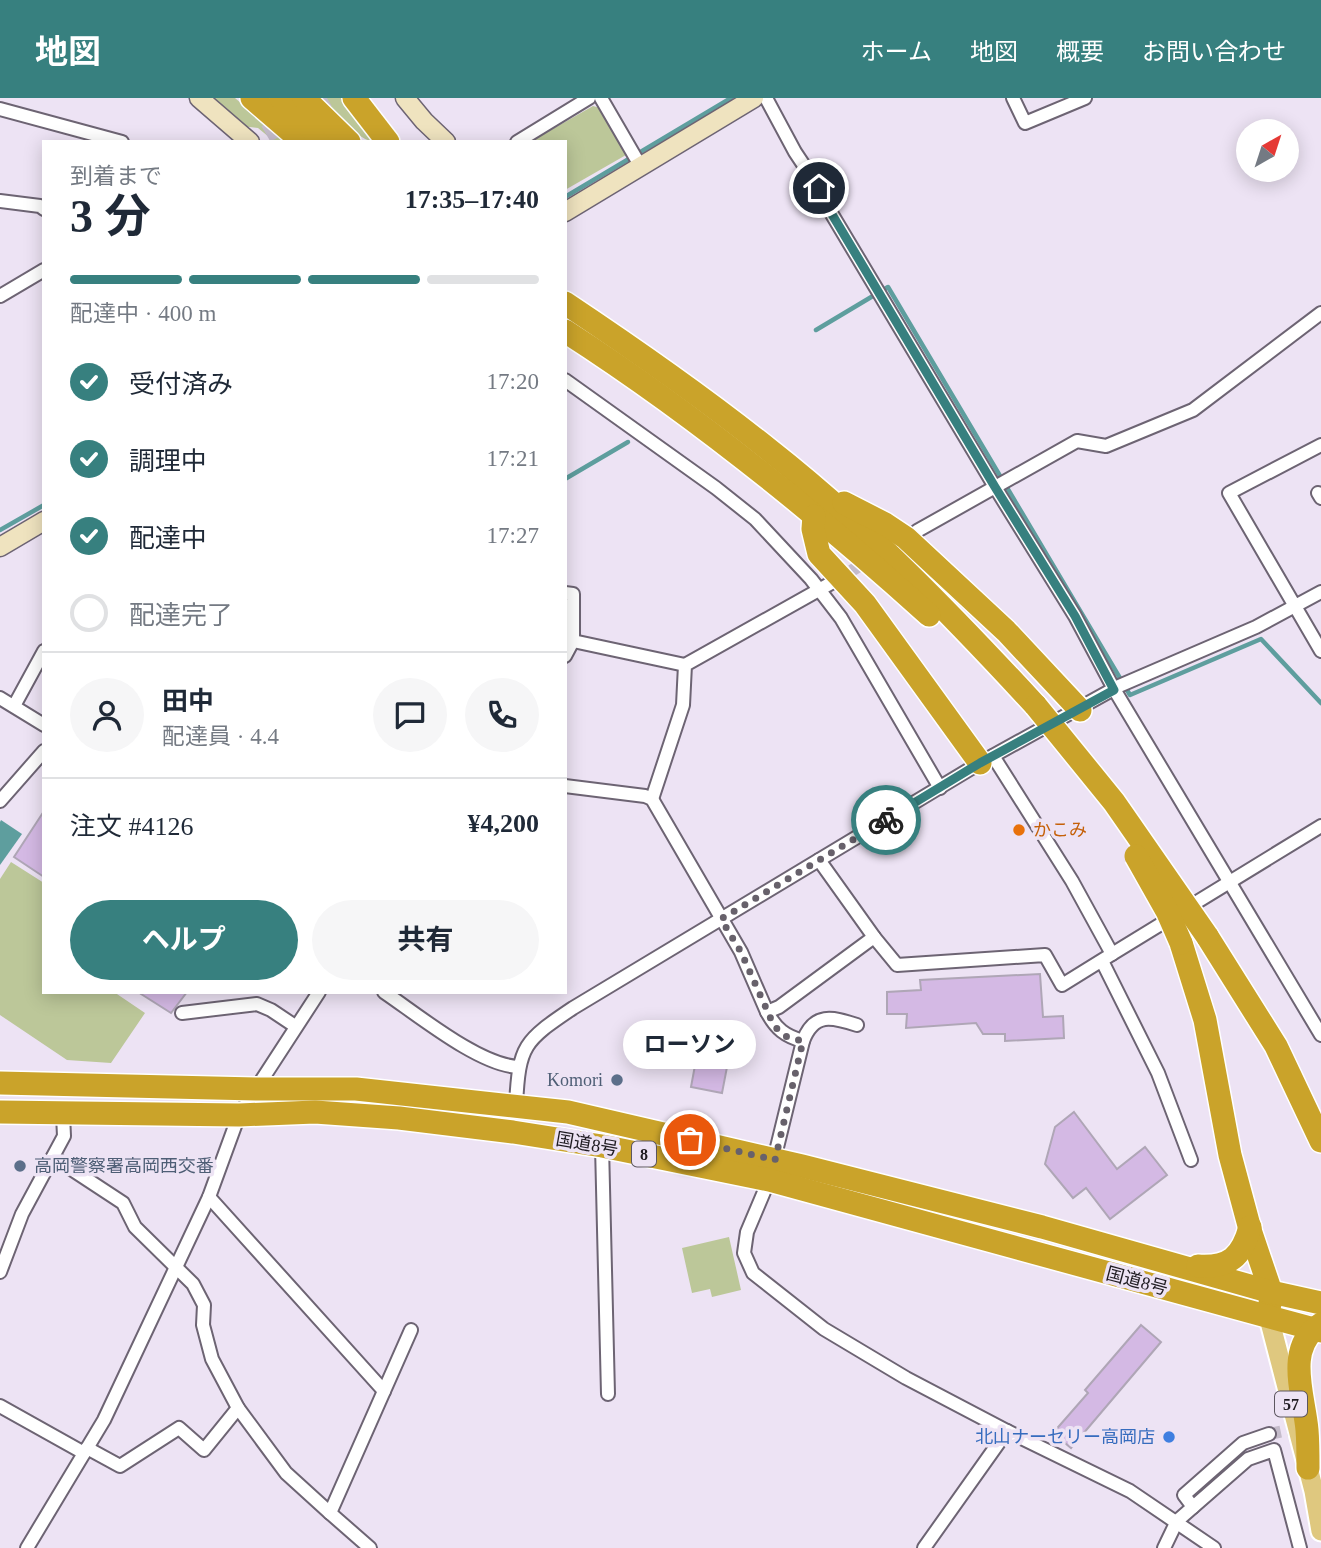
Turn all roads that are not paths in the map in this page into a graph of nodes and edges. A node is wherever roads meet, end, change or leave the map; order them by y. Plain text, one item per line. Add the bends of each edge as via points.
1 (199, 98) edge
2 (252, 98) edge
3 (281, 98) edge
4 (304, 98) edge
5 (354, 98) edge
6 (405, 98) edge
7 (589, 98) edge
8 (601, 98) edge
9 (754, 98) edge
10 (766, 98) edge
11 (1013, 98) edge
12 (1086, 98) edge
13 (0, 109) edge
14 (256, 139) edge
15 (115, 140) edge
16 (301, 140) edge
17 (323, 140) edge
18 (347, 140) edge
19 (386, 140) edge
20 (444, 140) edge
21 (520, 140) edge
22 (641, 167) junction
23 (0, 201) edge
24 (42, 208) edge
25 (567, 211) edge
26 (42, 271) edge
27 (567, 288) edge
28 (0, 296) edge
29 (567, 304) edge
30 (1321, 313) edge
31 (567, 332) edge
32 (567, 381) edge
33 (1321, 444) edge
34 (769, 449) junction
35 (799, 476) junction
36 (1002, 483) junction
37 (814, 516) junction
38 (42, 522) edge
39 (916, 531) dead end
40 (0, 547) edge
41 (833, 582) tunnel mouth
42 (820, 590) junction
43 (1321, 592) edge
44 (567, 593) edge
45 (1295, 607) junction
46 (573, 640) junction
47 (1321, 651) edge
48 (567, 652) edge
49 (42, 655) edge
50 (685, 665) junction
51 (1121, 686) junction
52 (0, 698) edge
53 (15, 706) junction
54 (1032, 709) junction
55 (1080, 710) junction
56 (42, 724) edge
57 (42, 753) edge
58 (986, 760) junction
59 (567, 786) edge
60 (940, 788) junction
61 (652, 799) junction
62 (0, 801) edge
63 (1321, 827) edge
64 (819, 860) junction
65 (1228, 882) junction
66 (721, 919) junction
67 (874, 937) junction
68 (1107, 957) junction
69 (318, 994) edge
70 (387, 994) edge
71 (767, 1012) junction
72 (182, 1013) dead end
73 (858, 1025) dead end
74 (295, 1026) junction
75 (1321, 1035) edge
76 (803, 1041) junction
77 (518, 1067) junction
78 (0, 1083) edge
79 (256, 1089) junction
80 (516, 1105) junction
81 (0, 1112) edge
82 (63, 1115) junction
83 (239, 1115) junction
84 (1321, 1141) edge
85 (603, 1146) junction
86 (52, 1157) junction
87 (1191, 1160) dead end
88 (772, 1170) junction
89 (209, 1197) junction
90 (1250, 1227) junction
91 (1174, 1264) junction
92 (176, 1268) junction
93 (0, 1272) edge
94 (1271, 1292) junction
95 (1321, 1303) edge
96 (1274, 1319) junction
97 (1319, 1324) edge
98 (411, 1330) dead end
99 (384, 1391) junction
100 (608, 1394) dead end
101 (0, 1406) edge
102 (238, 1408) junction
103 (1007, 1432) junction
104 (1269, 1434) tunnel mouth
105 (86, 1450) junction
106 (1308, 1468) junction
107 (1194, 1507) junction
108 (330, 1513) junction
109 (1177, 1521) junction
110 (1321, 1531) edge
111 (28, 1548) edge
112 (370, 1548) edge
113 (924, 1548) edge
114 (1164, 1548) edge
115 (1214, 1548) edge
116 (1300, 1548) edge

1 - 14 street
2 - 16 highway
3 - 17 highway
4 - 18 highway
5 - 19 highway
6 - 20 street
7 - 21 street
8 - 22 street
9 - 22 street
10 - 36 street via 884,301
11 - 12 street via 1025,123
13 - 15 street
22 - 25 street
23 - 24 street
26 - 28 street
27 - 34 highway via 679,370
29 - 34 highway
30 - 36 street via 1193,410 1106,446 1076,440
31 - 37 highway via 693,420
32 - 42 street via 755,519
33 - 45 street via 1229,492
34 - 35 highway
35 - 54 highway via 929,594
35 - 55 highway via 906,538 1006,631
36 - 39 street
36 - 51 street via 1075,616
37 - 54 highway
37 - 58 highway via 819,554 865,604
38 - 40 street
41 - 42 street
42 - 50 street
42 - 60 street
43 - 45 street
44 - 46 street via 573,594
45 - 47 street
45 - 51 street
46 - 48 street
46 - 50 street
49 - 53 street
50 - 61 street via 682,705
51 - 55 street
51 - 65 street
52 - 53 street
53 - 56 street
54 - 84 highway, bridge via 1114,802 1207,936 1276,1046
54 - 90 highway, bridge via 1135,854 1181,943 1205,1020 1230,1155
55 - 58 street
57 - 62 street
58 - 60 street
58 - 68 street via 1072,881
59 - 61 street
60 - 64 street
61 - 66 street
63 - 65 street
64 - 66 street
64 - 67 street
65 - 68 street
65 - 75 street
66 - 71 street
66 - 77 street via 539,1031 524,1049
67 - 68 street via 897,965 1045,955 1062,985
67 - 71 street
68 - 87 street
69 - 74 street
70 - 77 street via 481,1057
71 - 76 street via 787,1037
72 - 74 street via 257,1004
73 - 76 street via 819,1020 808,1028
74 - 79 street
76 - 88 street
77 - 80 street
78 - 79 highway, 国道8号 / 8
79 - 80 highway, 国道8号 / 8 via 356,1089
79 - 83 street
80 - 88 highway, 国道8号 / 8 via 611,1121
81 - 82 highway, 国道8号 / 8
82 - 83 highway, 国道8号 / 8
82 - 86 street via 64,1136
83 - 85 highway, 国道8号 / 8 via 315,1112 399,1118
83 - 89 street
85 - 88 highway, 国道8号 / 8
85 - 100 street
86 - 92 street via 123,1203 135,1227
86 - 93 street via 22,1214
88 - 91 highway, 国道8号 / 8 via 1042,1227
88 - 96 highway, 国道8号 / 8
88 - 103 street via 747,1232 744,1253 753,1273 824,1329
89 - 92 street
89 - 99 street
90 - 91 highway via 1245,1246 1233,1259 1216,1267
90 - 94 highway
91 - 94 highway, 国道8号 / 8
92 - 102 street via 193,1284 204,1305 203,1325 212,1359
92 - 105 street
94 - 95 highway, 国道8号 / 8
94 - 96 highway
96 - 97 highway, 国道8号 / 8
96 - 106 main road, 57
97 - 106 highway via 1305,1340 1298,1363 1308,1431
98 - 99 street
99 - 108 street
101 - 105 street
102 - 105 street via 204,1450 179,1428 120,1466
102 - 108 street via 286,1473
103 - 109 street via 1130,1491
103 - 113 street
104 - 107 street via 1243,1443 1184,1495
105 - 111 street
106 - 110 main road, 57
107 - 109 street
107 - 116 street via 1248,1459 1274,1450
108 - 112 street
109 - 114 street
109 - 115 street

